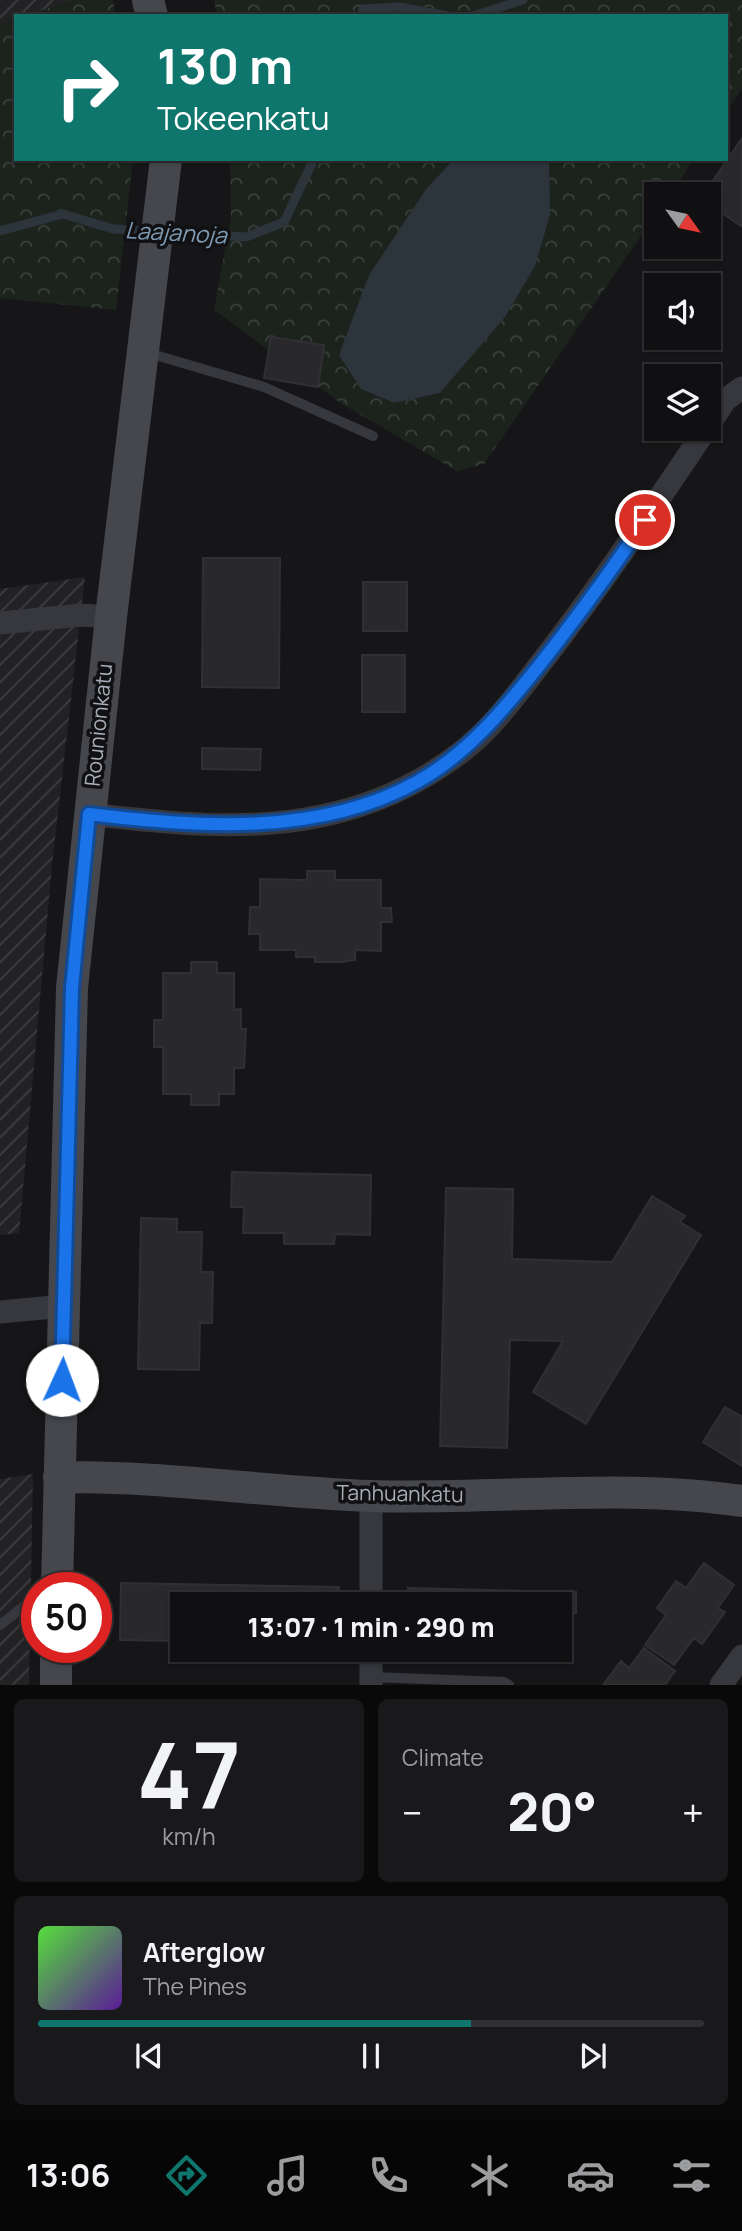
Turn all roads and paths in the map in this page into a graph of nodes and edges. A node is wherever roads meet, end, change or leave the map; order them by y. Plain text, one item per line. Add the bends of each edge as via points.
1 (166, 161) edge
2 (143, 351) junction
3 (742, 388) edge
4 (721, 406) edge
5 (373, 436) dead end
6 (698, 441) edge
7 (111, 617) junction
8 (0, 623) edge
9 (89, 814) junction
10 (64, 1306) junction
11 (0, 1312) edge
12 (59, 1477) junction
13 (371, 1496) junction
14 (742, 1501) edge
15 (51, 1572) edge
16 (371, 1592) edge
17 (21, 1609) edge
18 (0, 1625) edge
19 (742, 1656) edge
20 (371, 1662) edge
21 (56, 1663) edge
22 (370, 1681) edge
23 (56, 1685) edge
24 (509, 1685) edge
25 (721, 1685) edge

1 - 2 main road, Rounionkatu
2 - 5 lane via 264,387
2 - 7 main road, Rounionkatu
3 - 4 street
6 - 9 street via 599,589 503,711 462,752 416,783 374,801 308,818 232,825
7 - 8 street via 81,615
7 - 9 main road, Rounionkatu
9 - 10 main road, Rounionkatu via 72,988
10 - 11 street
10 - 12 main road, Rounionkatu
12 - 13 main road, Tanhuankatu
12 - 15 main road, Rounionkatu
13 - 14 main road, Tanhuankatu via 638,1495
13 - 16 street
17 - 18 lane
19 - 25 street
20 - 22 street
21 - 23 main road
22 - 24 lane

